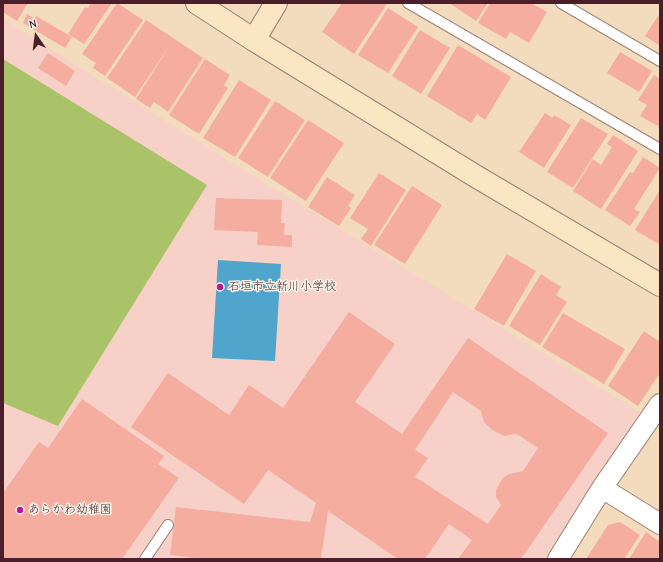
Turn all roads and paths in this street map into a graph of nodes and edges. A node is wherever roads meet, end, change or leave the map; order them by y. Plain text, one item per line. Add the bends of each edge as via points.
1 (197, 3) edge
2 (276, 3) edge
3 (408, 3) edge
4 (561, 3) edge
5 (254, 40) junction
6 (660, 61) edge
7 (660, 149) edge
8 (660, 285) edge
9 (660, 404) edge
10 (602, 488) junction
11 (660, 524) edge
12 (168, 525) dead end
13 (145, 559) edge
14 (558, 559) edge

1 - 5 street
2 - 5 street
3 - 7 lane
4 - 6 lane
5 - 8 street via 477,177
9 - 10 street
10 - 11 street
10 - 14 street
12 - 13 lane

